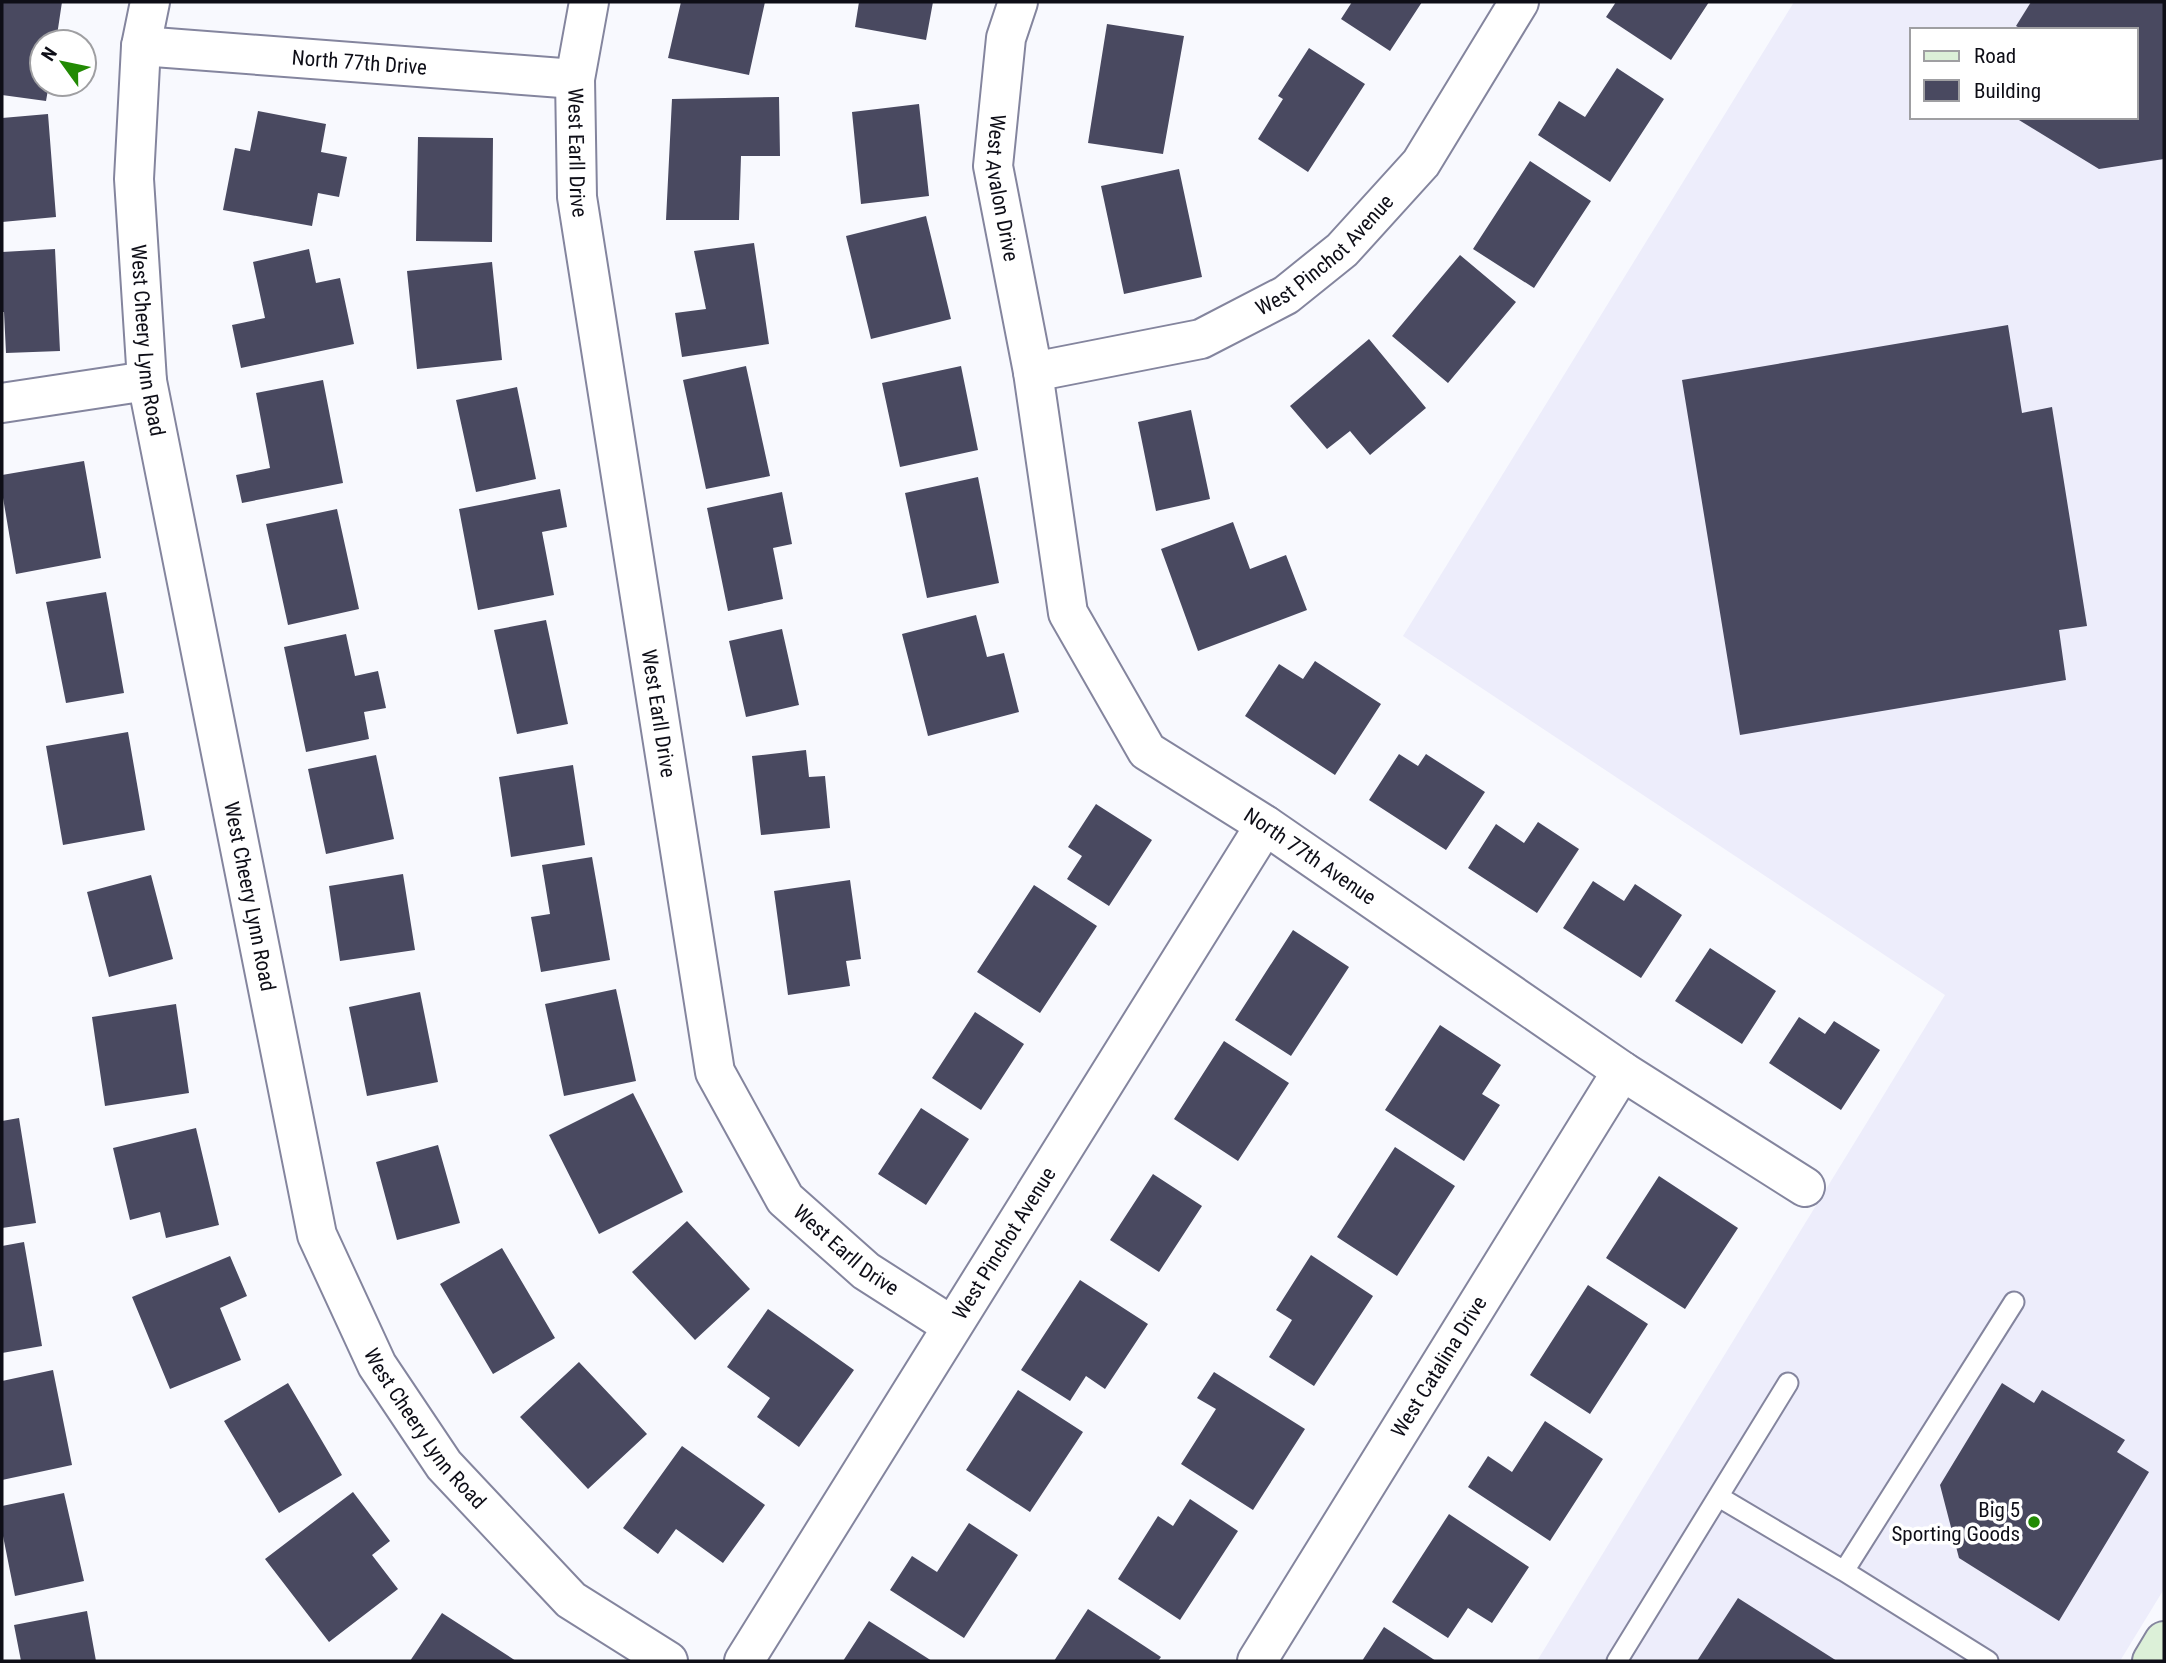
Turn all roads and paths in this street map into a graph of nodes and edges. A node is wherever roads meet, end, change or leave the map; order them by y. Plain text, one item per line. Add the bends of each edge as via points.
1 (150, 2) edge
2 (589, 2) edge
3 (1018, 2) edge
4 (1519, 2) edge
5 (141, 46) junction
6 (575, 79) junction
7 (1033, 372) junction
8 (147, 381) junction
9 (2, 403) edge
10 (1265, 825) junction
11 (1622, 1071) junction
12 (1805, 1187) dead end
13 (2014, 1302) dead end
14 (952, 1326) junction
15 (1788, 1383) dead end
16 (1718, 1497) junction
17 (1844, 1571) junction
18 (2164, 1640) edge
19 (668, 1661) edge
20 (744, 1661) edge
21 (1257, 1661) edge
22 (1617, 1661) edge
23 (1988, 1661) edge
24 (2152, 1661) edge

1 - 5 street, West Cheery Lynn Road
2 - 6 street, West Earll Drive
3 - 7 street, West Avalon Drive via 1006,38 993,166
4 - 7 street, West Pinchot Avenue via 1421,163 1342,250 1286,295 1201,339
5 - 6 street, North 77th Drive
5 - 8 street, West Cheery Lynn Road via 134,179
6 - 14 street, West Earll Drive via 577,197 715,1072 785,1199 866,1271
7 - 10 street, North 77th Avenue via 1068,613 1147,751
8 - 9 street
8 - 19 street, West Cheery Lynn Road via 317,1235 377,1365 444,1465 571,1600
10 - 11 street, North 77th Avenue
10 - 14 street, West Pinchot Avenue
11 - 12 street, North 77th Avenue
11 - 21 street, West Catalina Drive
13 - 17 lane
14 - 20 street, West Pinchot Avenue
15 - 16 lane
16 - 17 lane
16 - 22 lane
17 - 23 lane
18 - 24 main road

